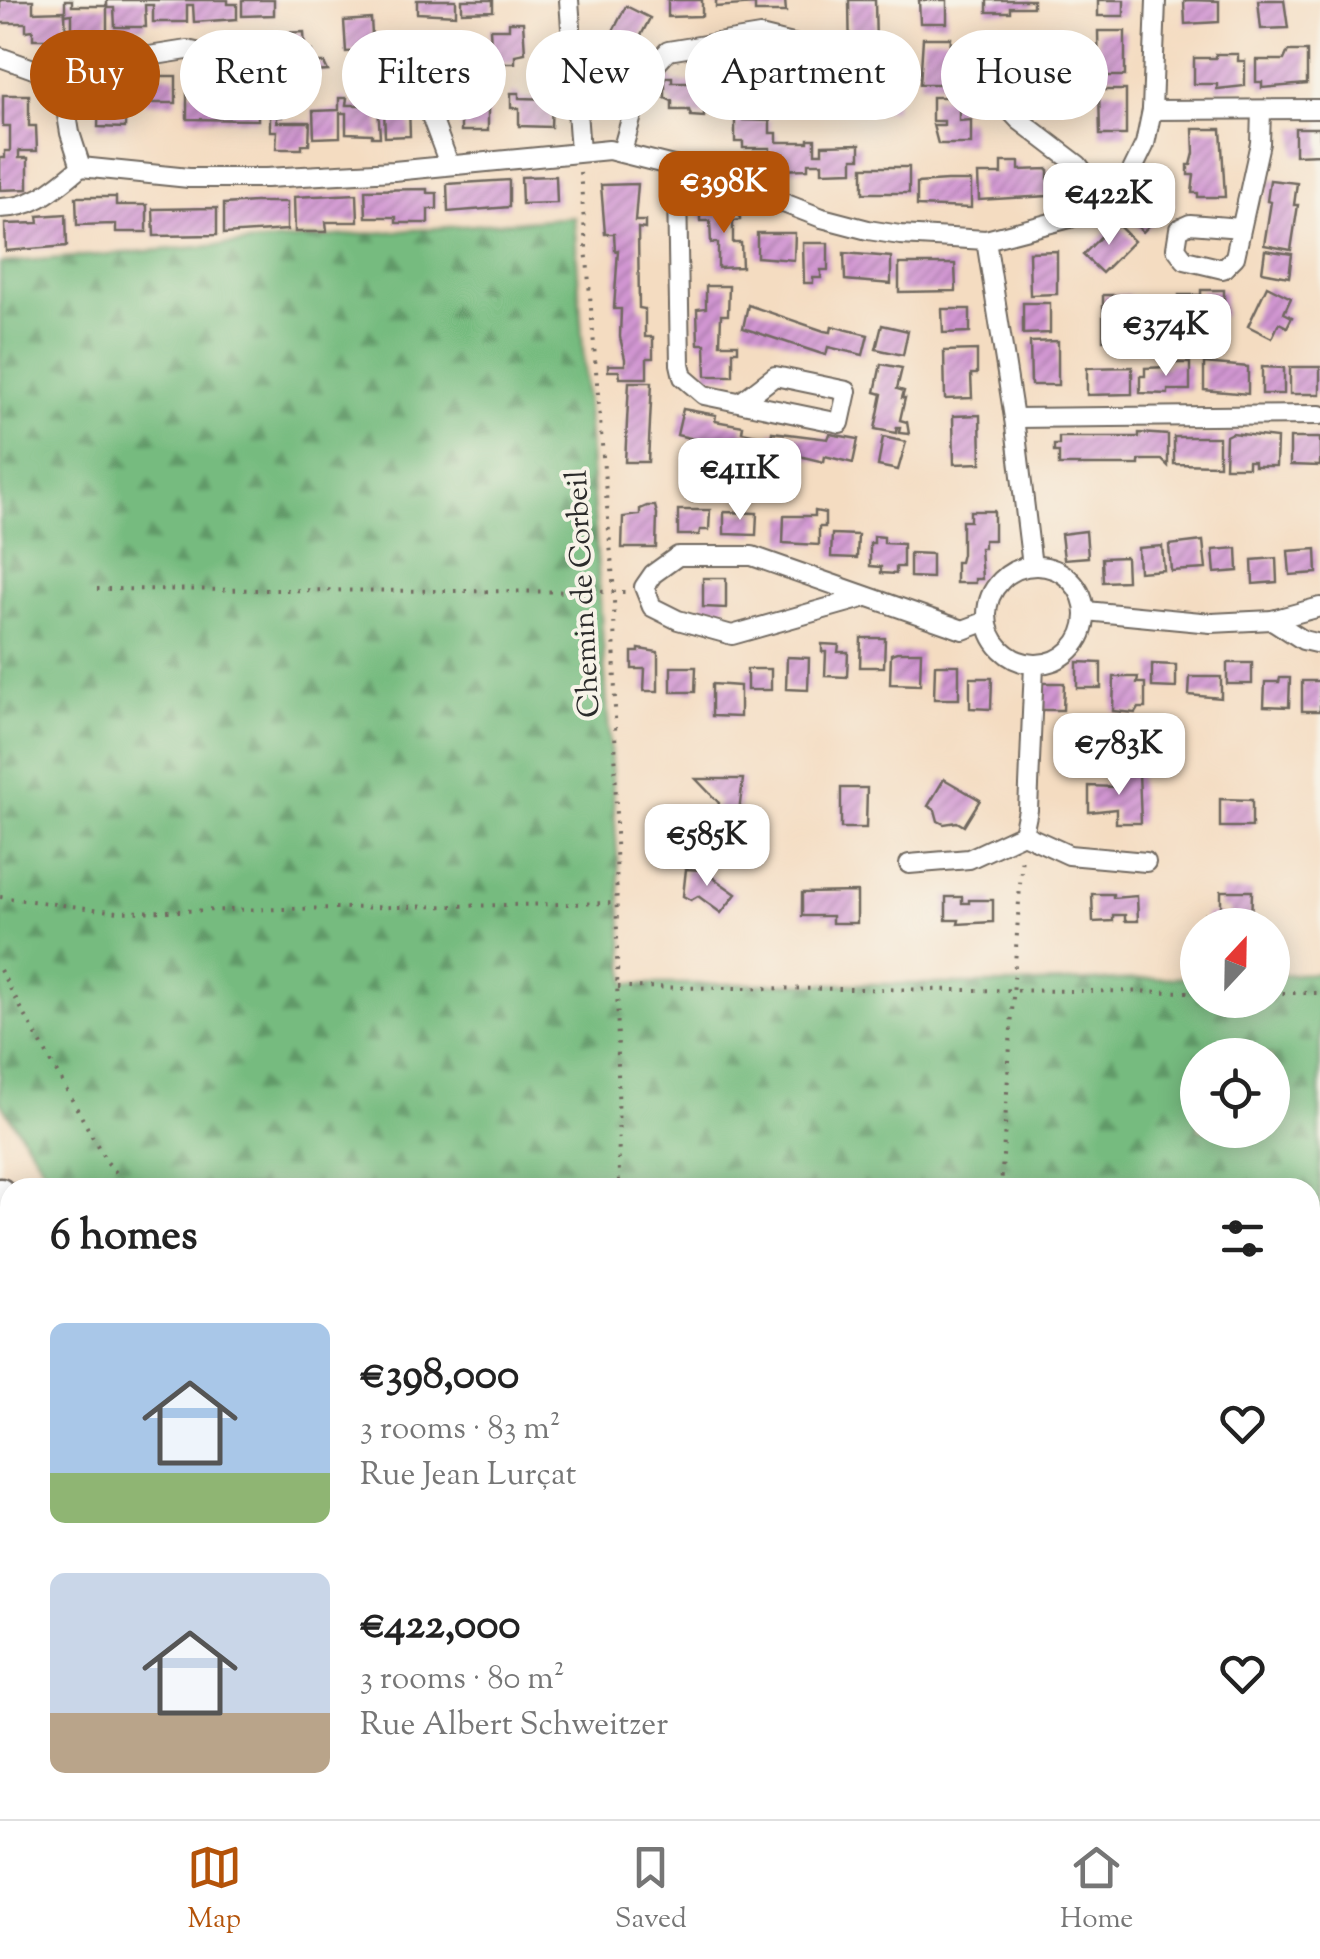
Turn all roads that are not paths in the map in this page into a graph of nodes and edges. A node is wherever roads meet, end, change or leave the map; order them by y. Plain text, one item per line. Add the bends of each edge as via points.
1 (569, 0) edge
2 (1156, 0) edge
3 (685, 49) edge
4 (0, 56) edge
5 (30, 68) edge
6 (1320, 109) edge
7 (1152, 110) junction
8 (1261, 111) junction
9 (68, 120) edge
10 (432, 120) edge
11 (1019, 120) edge
12 (622, 151) junction
13 (580, 152) junction
14 (449, 164) junction
15 (81, 167) junction
16 (680, 168) junction
17 (1103, 198) junction
18 (0, 208) edge
19 (1241, 228) dead end
20 (986, 240) junction
21 (740, 402) junction
22 (1320, 415) edge
23 (1014, 418) junction
24 (1032, 566) junction
25 (863, 598) junction
26 (1320, 607) edge
27 (1086, 611) junction
28 (1272, 620) junction
29 (987, 621) junction
30 (1320, 644) edge
31 (1034, 665) junction
32 (1023, 834) junction
33 (1146, 862) dead end
34 (909, 864) dead end

1 - 13 street
2 - 7 street
3 - 12 street via 668,52 658,63
4 - 5 street
6 - 8 street
7 - 8 street
7 - 17 street via 1146,144 1129,177
8 - 19 street
9 - 15 street
10 - 14 street
11 - 17 street via 1078,164
12 - 13 street
12 - 16 street
13 - 14 street
14 - 15 street via 266,178
15 - 18 street via 42,198
16 - 20 street via 868,230
16 - 21 street via 680,364 704,394
17 - 20 street via 1070,218
20 - 23 street
21 - 21 street via 840,422 847,391 775,376
22 - 23 street
23 - 24 street
24 - 27 street via 1070,579
24 - 29 street via 994,588
25 - 25 street via 752,556 720,554 678,556 644,587 652,608 732,635
25 - 29 street via 963,630
26 - 28 street
27 - 28 street via 1211,623
27 - 31 street via 1068,654
28 - 30 street
29 - 31 street via 1006,654
31 - 32 street
32 - 33 street via 1069,855
32 - 34 street via 969,859

